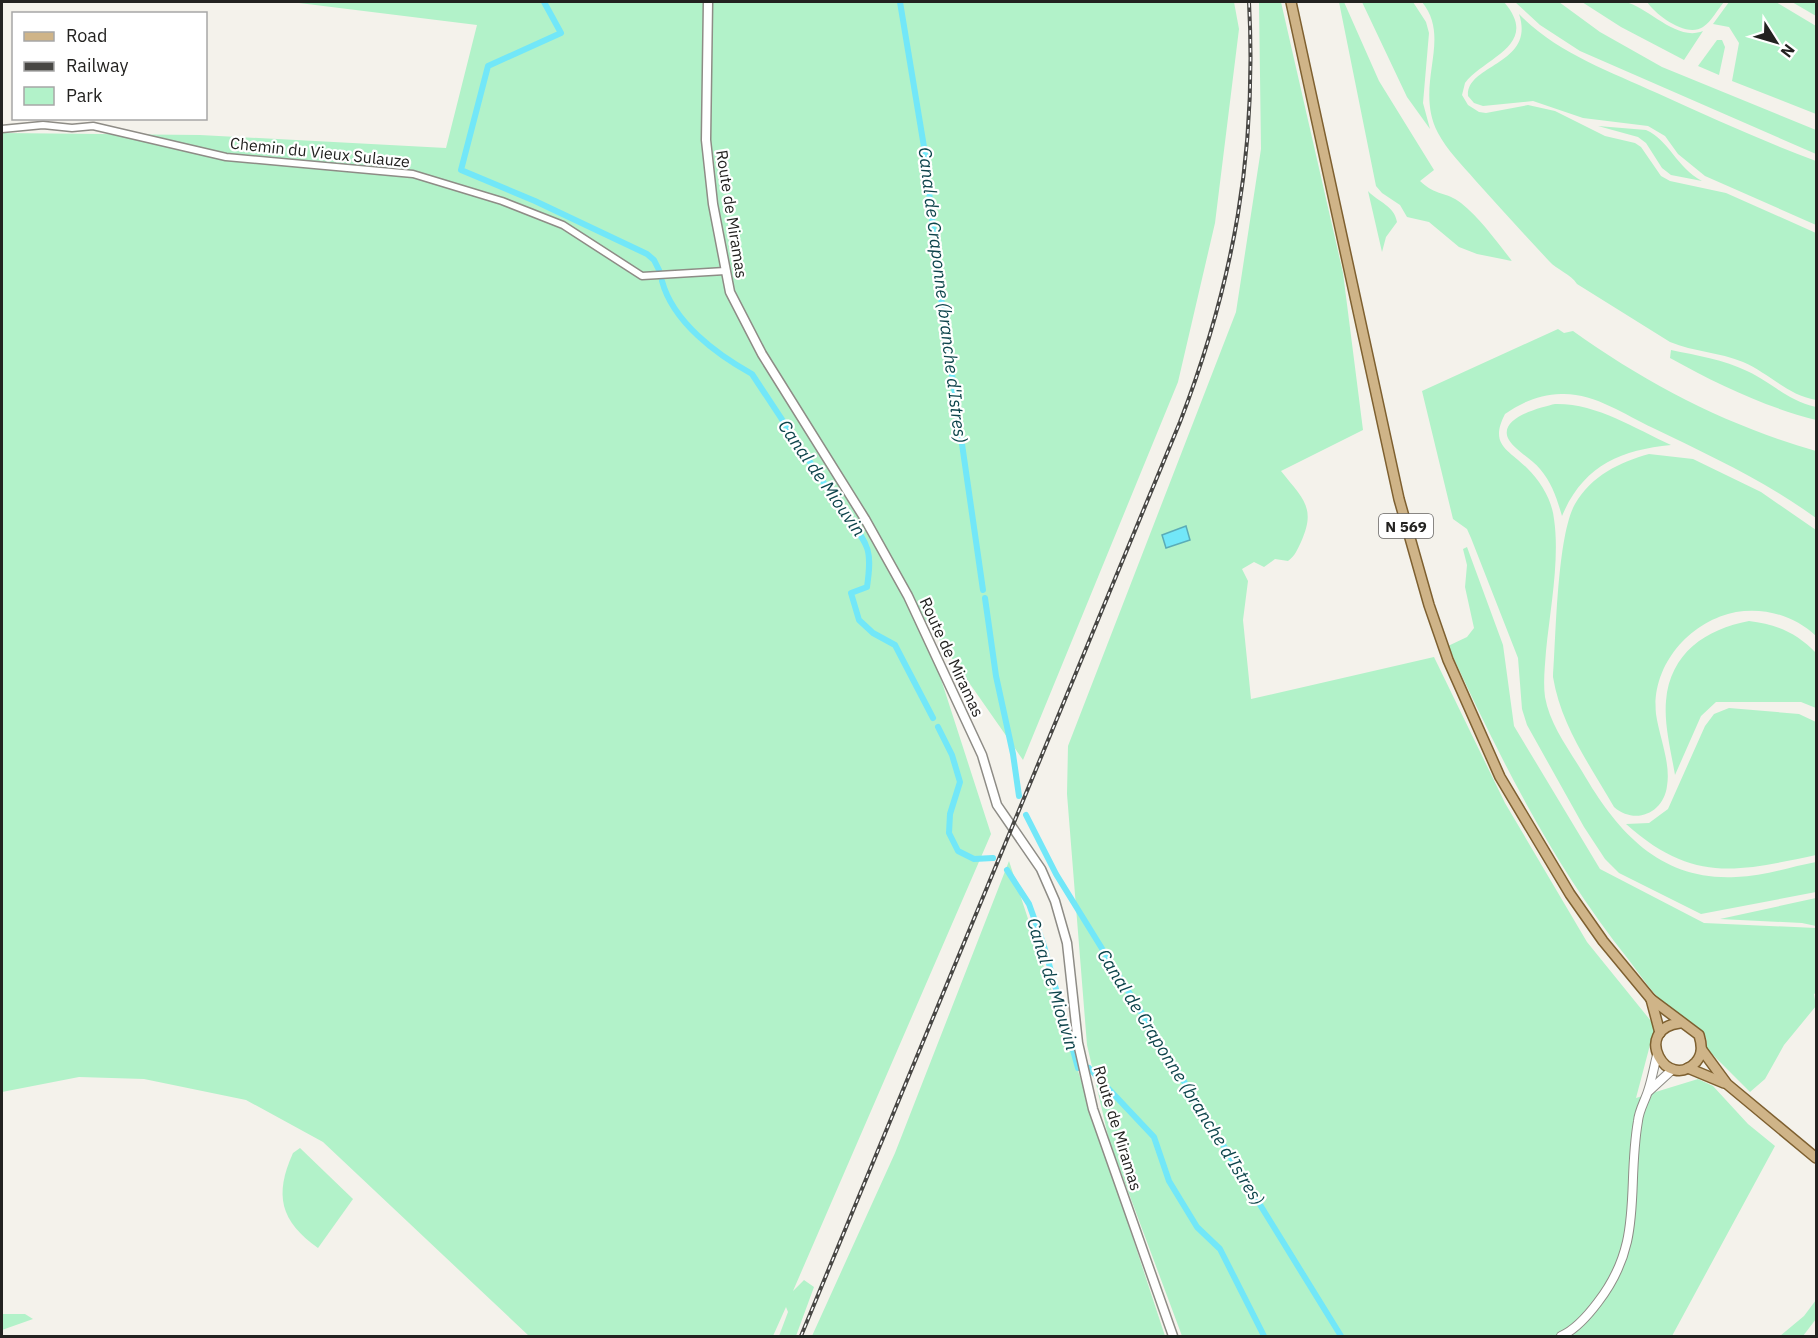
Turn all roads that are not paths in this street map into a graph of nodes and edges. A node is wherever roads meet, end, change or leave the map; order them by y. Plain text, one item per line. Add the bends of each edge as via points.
1 (708, 2) edge
2 (1291, 2) edge
3 (2, 129) edge
4 (725, 271) junction
5 (1651, 999) junction
6 (1680, 1023) junction
7 (1660, 1033) junction
8 (1701, 1050) junction
9 (1657, 1055) junction
10 (1688, 1068) junction
11 (1673, 1069) junction
12 (1727, 1084) junction
13 (1648, 1092) junction
14 (1813, 1155) edge
15 (1173, 1336) edge
16 (1561, 1336) edge

1 - 4 main road, Route de Miramas via 706,141
2 - 5 main road, N 569 via 1399,499 1448,660 1492,761 1522,817 1603,941
3 - 4 street, Chemin du Vieux Sulauze via 93,126 226,157 413,174 502,201 563,225 642,276
4 - 15 main road, Route de Miramas via 741,319 908,596 982,755 997,805 1041,868 1067,943 1078,1043 1094,1110
5 - 6 main road, N 569
5 - 7 main road, N 569
6 - 7 main road
6 - 8 main road via 1699,1035
7 - 9 main road
8 - 10 main road via 1699,1058
8 - 12 main road
9 - 11 main road
9 - 13 street
10 - 11 main road
10 - 12 main road
11 - 13 street
12 - 14 main road
13 - 16 street via 1638,1118 1631,1230 1625,1254 1590,1312

